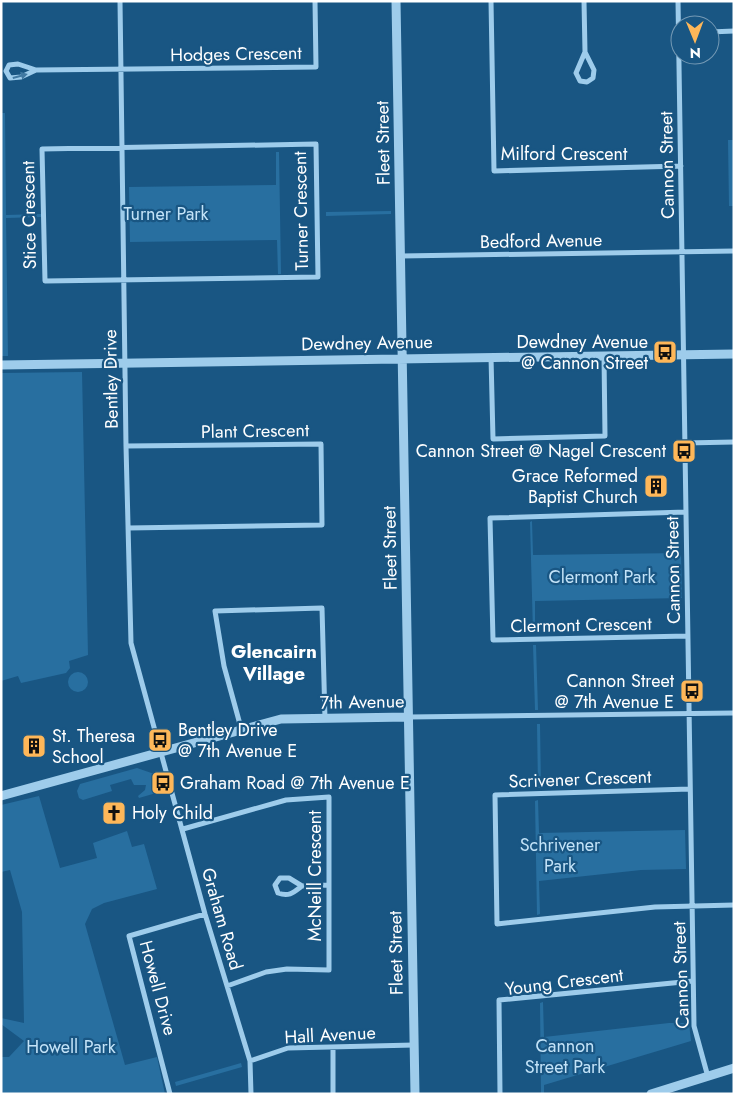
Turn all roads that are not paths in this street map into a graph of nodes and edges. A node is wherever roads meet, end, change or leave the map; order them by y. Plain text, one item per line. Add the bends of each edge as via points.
1 (120, 1) edge
2 (316, 1) edge
3 (396, 1) edge
4 (491, 1) edge
5 (584, 1) edge
6 (678, 1) edge
7 (678, 15) edge
8 (734, 31) edge
9 (720, 32) edge
10 (585, 52) junction
11 (679, 65) edge
12 (121, 69) junction
13 (36, 70) junction
14 (122, 147) junction
15 (681, 166) junction
16 (734, 251) edge
17 (682, 252) junction
18 (401, 256) junction
19 (124, 280) junction
20 (684, 354) junction
21 (734, 354) edge
22 (604, 356) junction
23 (492, 357) junction
24 (402, 359) junction
25 (125, 363) junction
26 (1, 365) edge
27 (685, 442) junction
28 (734, 442) edge
29 (126, 446) junction
30 (686, 512) junction
31 (128, 528) junction
32 (688, 636) junction
33 (734, 713) edge
34 (690, 714) junction
35 (409, 718) junction
36 (325, 719) junction
37 (241, 728) junction
38 (160, 752) junction
39 (690, 789) junction
40 (1, 796) edge
41 (183, 828) junction
42 (328, 885) junction
43 (302, 886) junction
44 (734, 905) edge
45 (693, 906) junction
46 (205, 914) junction
47 (693, 981) junction
48 (227, 986) junction
49 (414, 1045) junction
50 (333, 1047) junction
51 (250, 1061) junction
52 (734, 1068) edge
53 (708, 1076) junction
54 (170, 1094) edge
55 (251, 1094) edge
56 (333, 1094) edge
57 (415, 1094) edge
58 (500, 1094) edge
59 (652, 1094) edge

1 - 12 street, Bentley Drive
2 - 12 street, Hodges Crescent via 316,67
3 - 18 street, Fleet Street
4 - 15 street, Milford Crescent via 494,171
5 - 10 street
6 - 7 street, Cannon Street
8 - 9 street
10 - 10 street via 576,73 580,81 587,82 595,72
11 - 15 street, Cannon Street
12 - 13 street
12 - 14 street, Bentley Drive
13 -> 13 street via 18,64 9,65 6,71 10,78
14 - 19 street, Bentley Drive
14 - 19 street, Stice Crescent via 42,150 45,281
14 - 19 street, Turner Crescent via 316,144 318,277
15 - 17 street, Cannon Street
16 - 17 street, Bedford Avenue
17 - 18 street, Bedford Avenue
17 - 20 street, Cannon Street
18 - 24 street, Fleet Street
19 - 25 street, Bentley Drive
20 - 21 street, Dewdney Avenue
20 - 22 street, Dewdney Avenue
20 - 27 street, Cannon Street
22 - 23 street, Dewdney Avenue
22 - 23 street via 605,436 494,439
23 - 24 street, Dewdney Avenue
24 - 25 street, Dewdney Avenue
24 - 35 street, Fleet Street
25 - 26 street, Dewdney Avenue
25 - 29 street, Bentley Drive
27 - 28 street
27 - 30 street, Cannon Street
29 - 31 street, Bentley Drive
29 - 31 street, Plant Crescent via 321,444 322,525
30 - 32 street, Cannon Street
30 - 32 street, Clermont Crescent via 490,518 493,640
31 - 38 street, Bentley Drive via 131,643
32 - 34 street, Cannon Street
33 - 34 street, 7th Avenue
34 - 35 street, 7th Avenue
34 - 39 street, Cannon Street
35 - 36 street, 7th Avenue
35 - 49 street, Fleet Street
36 - 37 street, 7th Avenue via 280,719
36 - 37 street via 322,608 215,611 224,666
37 - 38 street, 7th Avenue
38 - 40 street, 7th Avenue
38 - 41 street, Graham Road
39 - 45 street, Cannon Street
39 - 45 street, Scrivener Crescent via 495,795 497,924
41 - 42 street, McNeill Crescent via 286,800 328,797
41 - 46 street, Graham Road
42 - 43 street
42 - 48 street, McNeill Crescent via 329,970 266,972
43 - 43 street via 289,878 280,878 275,885 278,893 285,896
44 - 45 street
45 - 47 street, Cannon Street
46 - 48 street, Graham Road
46 - 54 street, Howell Drive via 129,936
47 - 53 street, Cannon Street via 695,1032
47 - 58 street, Young Crescent via 499,1000
48 - 51 street, Graham Road
49 - 50 street, Hall Avenue
49 - 57 street, Fleet Street
50 - 51 street, Hall Avenue via 288,1048
50 - 56 street
51 - 55 street, Graham Road
52 - 53 street
53 - 59 street

